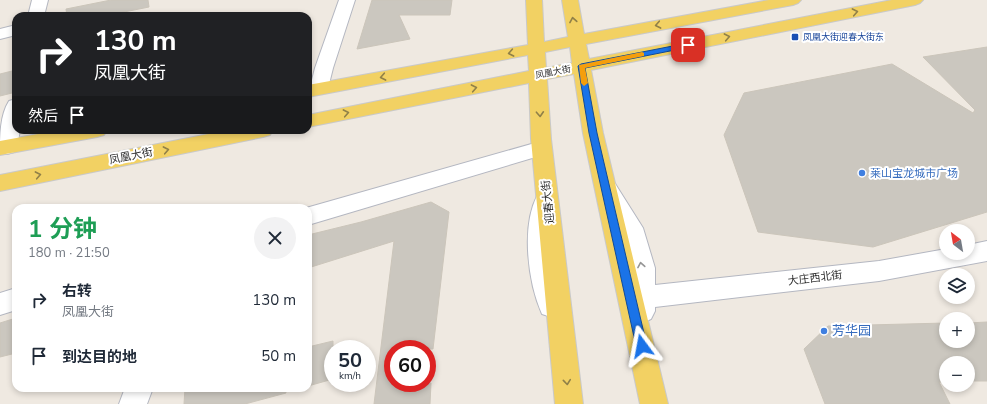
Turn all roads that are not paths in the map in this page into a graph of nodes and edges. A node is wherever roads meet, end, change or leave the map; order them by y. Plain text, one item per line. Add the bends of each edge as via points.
1 (40, 0) edge
2 (347, 0) edge
3 (534, 0) edge
4 (570, 0) edge
5 (793, 0) edge
6 (915, 0) edge
7 (37, 12) edge
8 (12, 31) edge
9 (0, 34) edge
10 (577, 40) junction
11 (536, 48) junction
12 (581, 66) junction
13 (538, 75) junction
14 (314, 90) edge
15 (12, 118) edge
16 (312, 120) edge
17 (76, 134) edge
18 (243, 134) edge
19 (3, 148) edge
20 (542, 148) junction
21 (0, 183) edge
22 (605, 187) junction
23 (547, 193) joint
24 (312, 215) edge
25 (987, 251) edge
26 (642, 297) junction
27 (12, 301) edge
28 (0, 304) edge
29 (642, 346) junction
30 (563, 348) joint
31 (137, 392) edge
32 (132, 404) edge
33 (569, 404) edge
34 (654, 404) edge

1 - 7 street
2 - 14 street
3 - 11 main road, 迎春大街
10 -> 4 main road
5 -> 10 main road
12 -> 6 main road, 凤凰大街
8 - 9 street
10 - 11 main road
10 - 12 main road
11 - 13 main road, 迎春大街
11 -> 14 main road
12 - 13 main road, 凤凰大街
12 - 22 main road
16 -> 13 main road, 凤凰大街
13 -> 20 main road, 迎春大街
15 - 19 street
17 - 19 main road
21 -> 18 main road, 凤凰大街
20 - 23 main road, 迎春大街
20 - 24 street
26 -> 22 street via 643,268 632,228
22 - 29 main road
23 - 30 street via 539,233 542,272
25 - 26 street, 大庄西北街 via 879,271
26 - 29 street
27 - 28 street
29 - 34 main road
30 -> 33 main road
31 - 32 street

